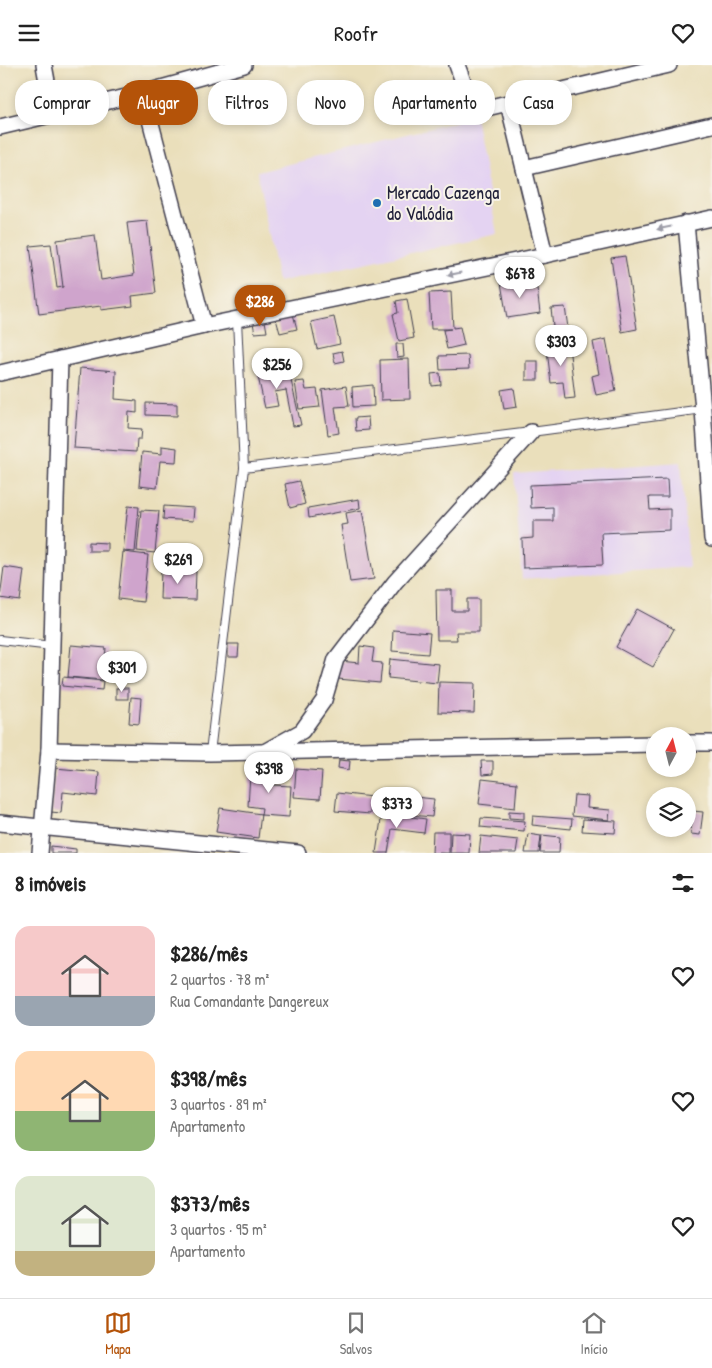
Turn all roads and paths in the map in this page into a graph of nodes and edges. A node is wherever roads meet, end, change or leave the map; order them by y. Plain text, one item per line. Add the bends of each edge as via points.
1 (44, 65) edge
2 (244, 65) edge
3 (457, 65) edge
4 (669, 65) edge
5 (46, 80) edge
6 (190, 80) edge
7 (572, 88) edge
8 (505, 104) edge
9 (15, 123) edge
10 (152, 125) edge
11 (513, 125) edge
12 (712, 125) edge
13 (0, 127) edge
14 (524, 168) junction
15 (712, 218) edge
16 (686, 223) junction
17 (545, 255) junction
18 (238, 320) junction
19 (204, 326) junction
20 (60, 359) junction
21 (0, 373) edge
22 (707, 407) edge
23 (531, 432) junction
24 (244, 468) junction
25 (712, 539) edge
26 (0, 641) edge
27 (52, 646) junction
28 (696, 743) edge
29 (712, 743) edge
30 (646, 744) edge
31 (49, 750) junction
32 (264, 752) junction
33 (210, 753) junction
34 (0, 823) edge
35 (42, 828) junction
36 (40, 853) edge
37 (298, 853) edge

1 - 5 street
2 - 6 street
3 - 8 street via 473,109
4 - 7 street
9 - 13 street
10 - 19 street
11 - 14 street
12 - 14 street
14 - 17 street
15 - 16 street
16 -> 17 street
16 - 22 street
17 -> 18 street
18 - 19 street
18 - 24 lane
19 - 20 street
20 - 21 street
20 - 27 street
22 - 23 lane
22 - 25 street
23 - 24 lane
23 - 32 street via 389,589 336,659 324,700 302,731
24 - 33 lane
26 - 27 lane
27 - 31 street
28 - 29 street
30 - 32 street
31 - 33 street
31 - 35 street
32 - 33 street
34 - 35 street
35 - 36 street
35 - 37 street

